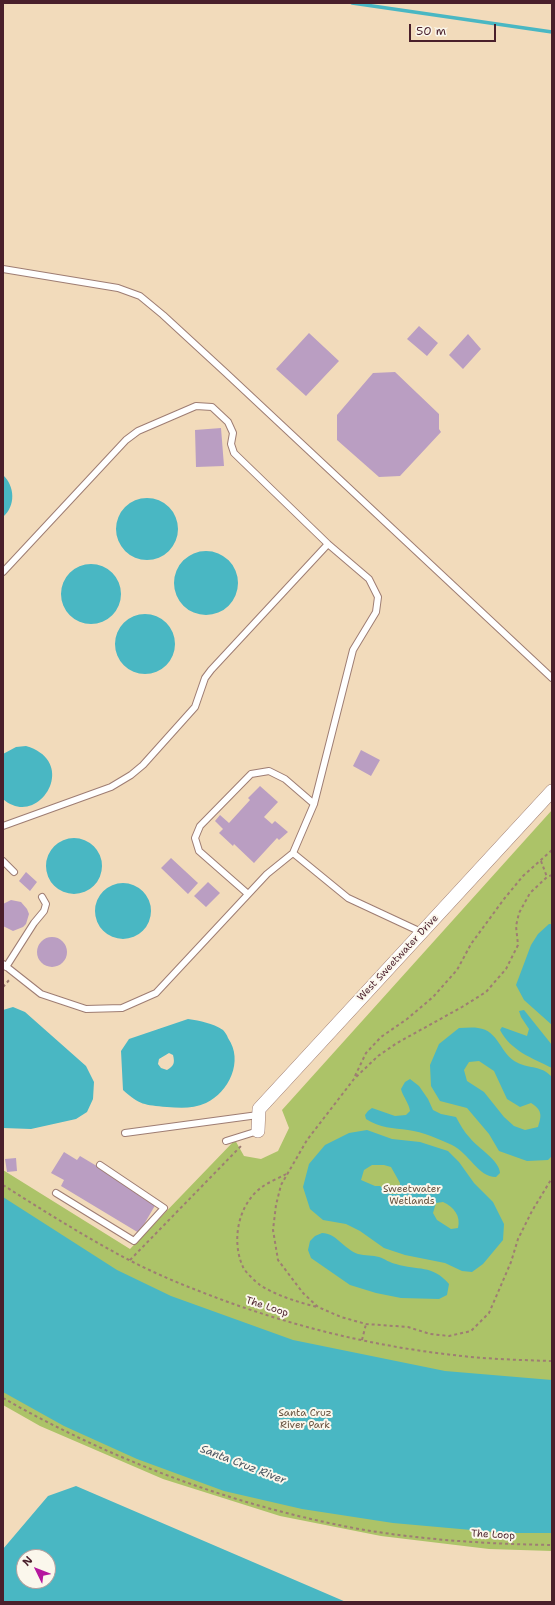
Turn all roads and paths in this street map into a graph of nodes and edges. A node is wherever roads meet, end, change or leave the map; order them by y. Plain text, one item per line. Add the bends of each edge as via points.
1 (3, 270) edge
2 (328, 544) junction
3 (3, 572) edge
4 (552, 678) edge
5 (552, 791) edge
6 (314, 804) junction
7 (3, 826) edge
8 (552, 850) edge
9 (293, 853) junction
10 (3, 861) edge
11 (541, 861) junction
12 (14, 872) dead end
13 (552, 875) edge
14 (548, 877) junction
15 (248, 894) junction
16 (42, 897) dead end
17 (422, 932) junction
18 (4, 966) edge
19 (354, 1079) junction
20 (258, 1115) junction
21 (258, 1131) junction
22 (125, 1132) dead end
23 (226, 1141) dead end
24 (100, 1166) dead end
25 (286, 1174) junction
26 (552, 1178) edge
27 (3, 1184) edge
28 (56, 1193) dead end
29 (130, 1260) junction
30 (318, 1307) junction
31 (366, 1324) junction
32 (362, 1340) junction
33 (552, 1361) edge
34 (3, 1398) edge
35 (552, 1545) edge

1 - 4 lane via 118,288 140,296
2 - 3 lane via 234,453 231,444 233,433 228,422 212,407 196,406 138,431 126,440
2 - 6 lane via 368,579 378,597 376,612 353,650
2 - 7 lane via 211,670 205,678 196,707 143,765 111,787
5 - 17 street, West Sweetwater Drive
6 - 9 lane
6 - 15 lane via 284,779 269,771 251,774 200,826 195,838 199,851
8 - 11 path
9 - 15 lane
9 - 17 lane via 348,898
10 - 12 lane
11 - 14 path
11 - 19 path via 523,876 499,905 471,944 457,970 433,997 381,1037 366,1053
13 - 14 path
14 - 19 path via 530,893 519,913 516,926 518,945 506,969 486,992 397,1043 378,1056
15 - 18 lane via 156,993 122,1008 86,1009 41,994
16 - 18 lane via 46,904 44,911
17 - 20 street, West Sweetwater Drive via 259,1109
19 - 25 path via 307,1140
20 - 21 street
20 - 22 lane
21 - 23 lane
21 - 29 path
24 - 28 lane via 164,1208 134,1241
25 - 30 path via 279,1191 273,1230 278,1260 303,1293
25 - 30 path via 262,1187 246,1205 238,1226 238,1248 244,1268 261,1285 289,1299
26 - 31 path via 532,1210 489,1313 471,1332 449,1336 430,1334 408,1327
27 - 29 path, The Loop via 53,1217
29 - 32 path, The Loop via 220,1300 286,1322
30 - 31 path
31 - 32 path
32 - 33 path, The Loop via 453,1355
34 - 35 path, The Loop via 125,1458 176,1479 260,1506 360,1529 422,1538

